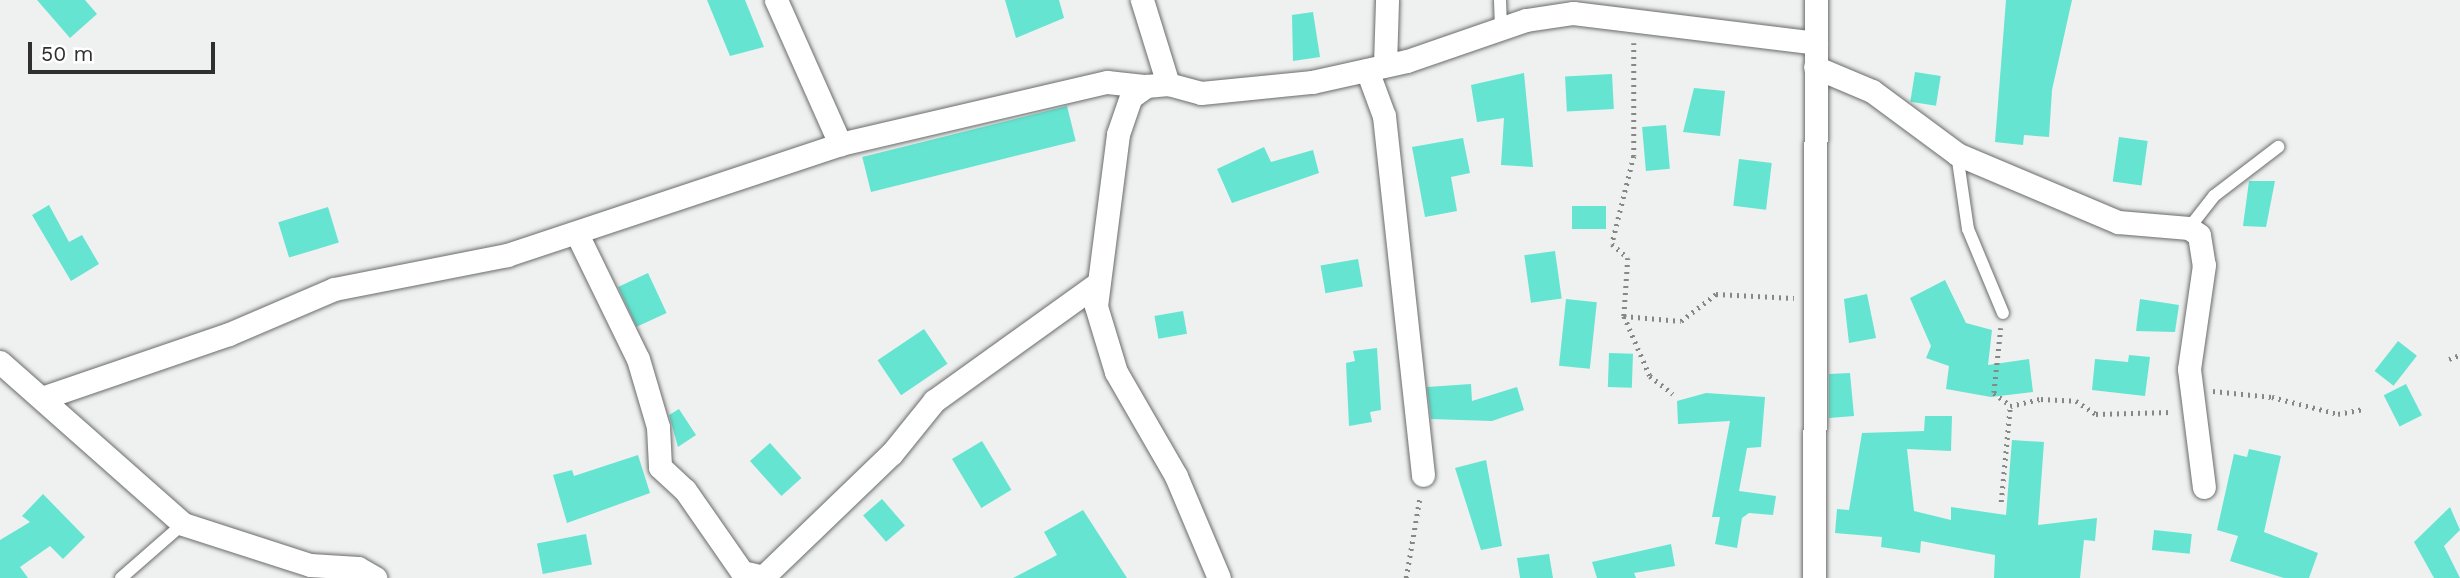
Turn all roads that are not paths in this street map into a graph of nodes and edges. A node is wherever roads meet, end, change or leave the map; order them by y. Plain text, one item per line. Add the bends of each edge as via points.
1 (776, 0) edge
2 (1142, 0) edge
3 (1387, 0) edge
4 (1500, 0) edge
5 (1816, 0) edge
6 (1501, 27) junction
7 (1816, 43) junction
8 (1815, 67) junction
9 (1376, 68) junction
10 (1157, 85) junction
11 (840, 144) junction
12 (2278, 147) dead end
13 (1957, 154) junction
14 (2189, 228) junction
15 (577, 234) junction
16 (1097, 284) junction
17 (2003, 313) road end
18 (0, 362) edge
19 (45, 397) junction
20 (1423, 475) road end
21 (2204, 487) dead end
22 (183, 524) junction
23 (121, 578) edge
24 (375, 578) edge
25 (1219, 578) edge
26 (1814, 578) edge

1 - 11 street
2 - 10 street
3 - 9 street
4 - 6 lane
5 - 7 street
6 - 7 street via 1573,13
6 - 9 street
7 - 8 street
8 - 13 street via 1872,91
8 - 26 street
9 - 10 street via 1231,93
9 - 20 street
10 - 11 street via 1107,82
10 - 16 street via 1124,111
11 - 15 street
12 - 14 lane via 2214,196
13 - 14 street via 2118,222
13 - 17 lane via 1968,229
14 - 21 street via 2199,235 2204,265 2192,397
15 - 16 street via 638,359 657,427 660,467 685,490 742,572 763,577 892,453 934,401
15 - 19 street via 507,255 334,289 229,334
16 - 25 street via 1096,306 1116,372 1176,476
18 - 19 street
19 - 22 street
22 - 23 lane
22 - 24 street via 310,565 358,568

